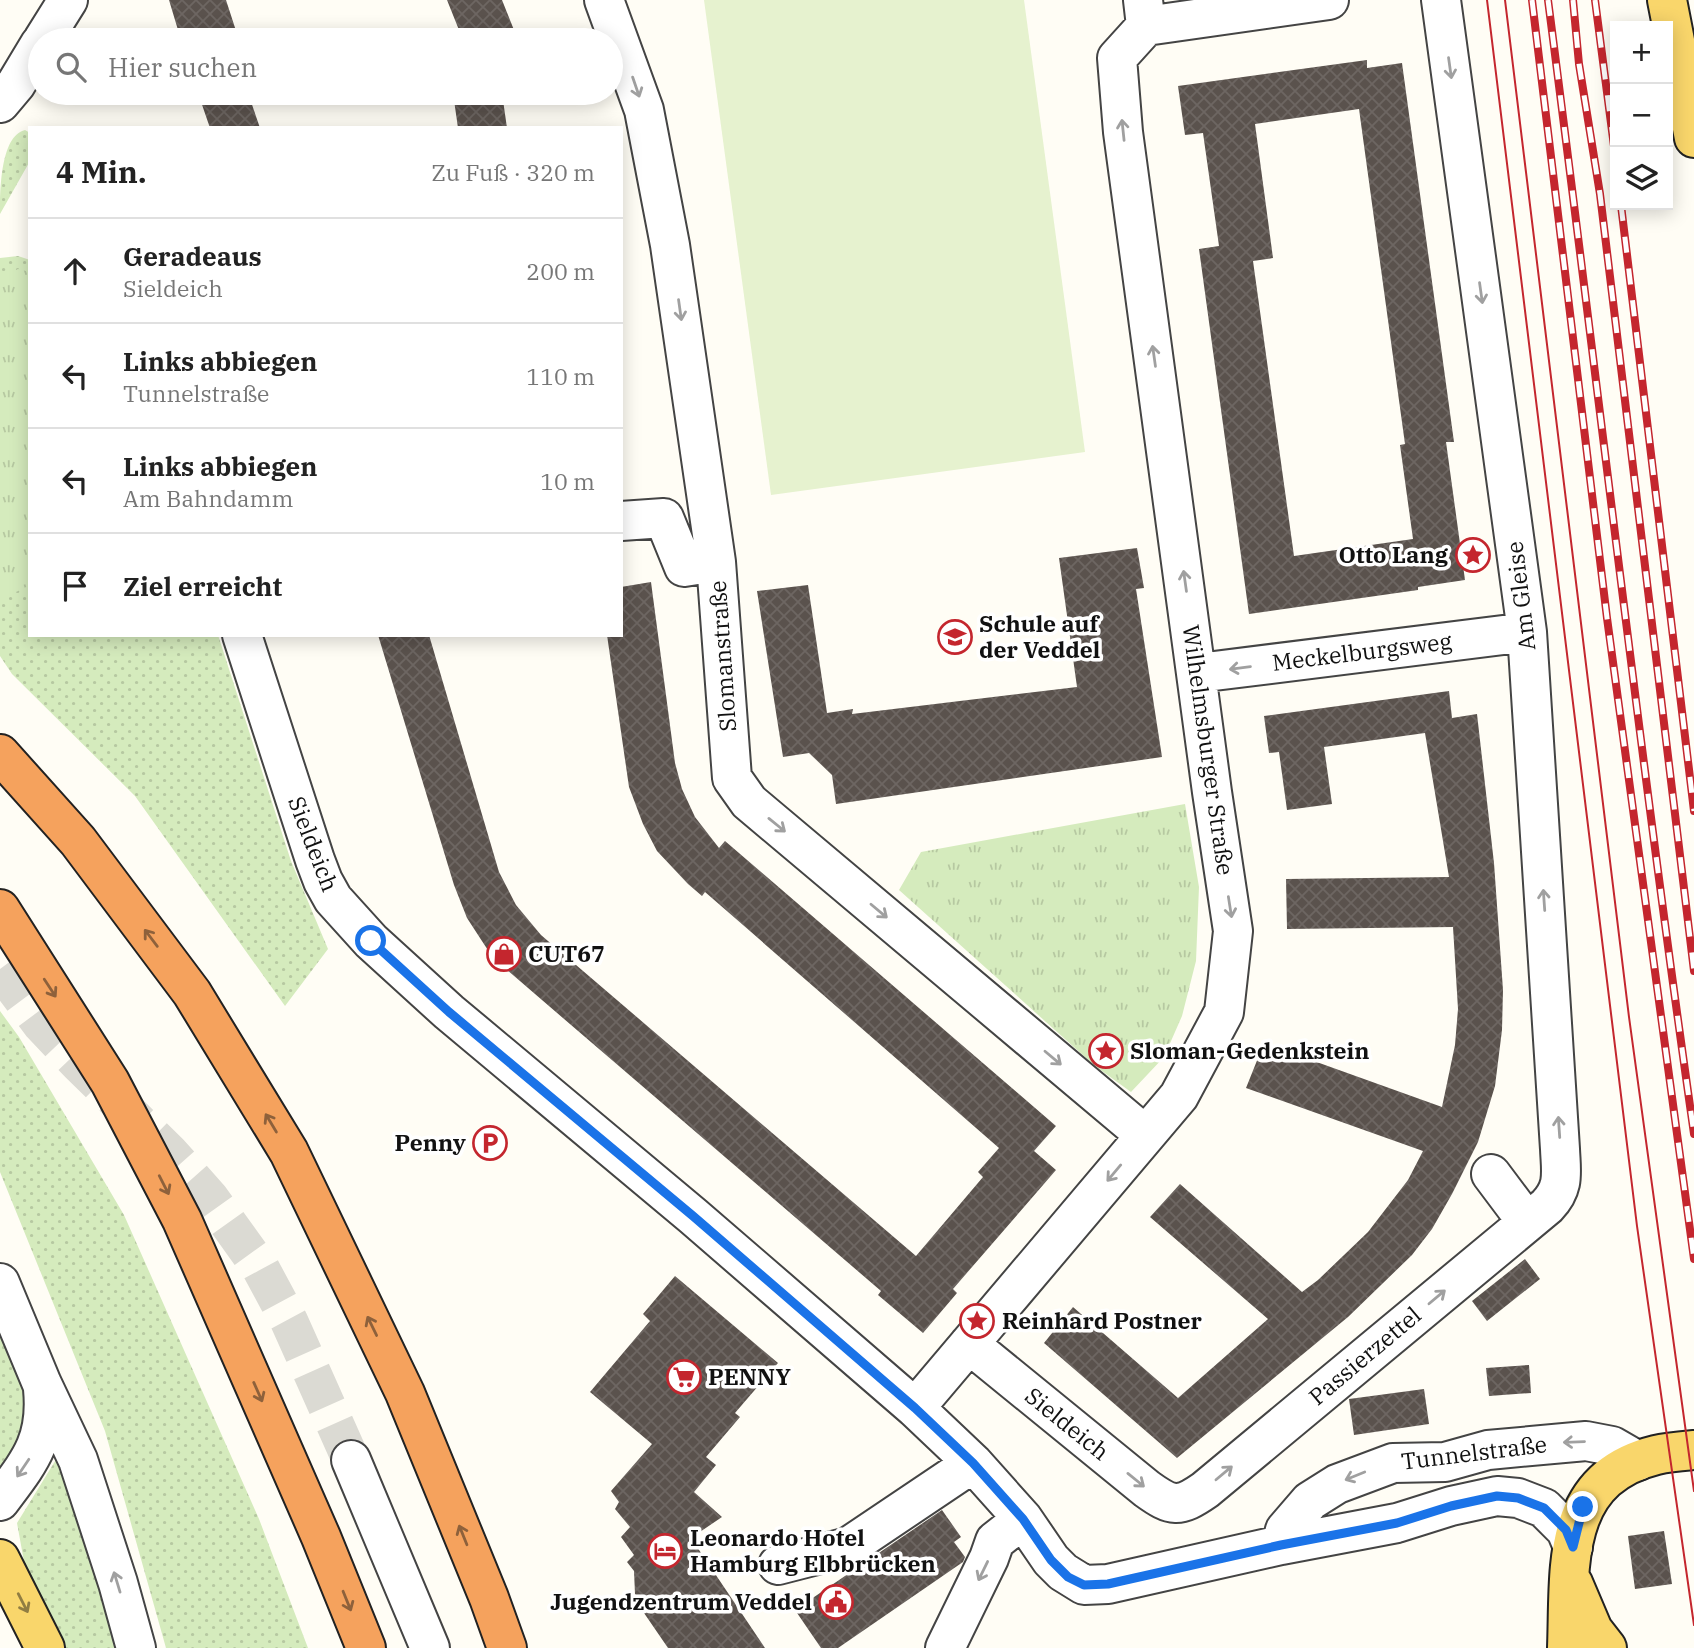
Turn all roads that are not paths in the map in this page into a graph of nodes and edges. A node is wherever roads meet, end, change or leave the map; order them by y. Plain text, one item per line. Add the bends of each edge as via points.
1 (68, 0) edge
2 (604, 0) edge
3 (1329, 0) edge
4 (1441, 0) edge
5 (1667, 0) edge
6 (1677, 0) edge
7 (1145, 13) edge
8 (50, 28) edge
9 (614, 28) edge
10 (623, 52) edge
11 (1694, 60) edge
12 (28, 63) edge
13 (0, 103) edge
14 (1694, 138) edge
15 (623, 521) edge
16 (716, 562) junction
17 (1527, 632) junction
18 (243, 637) edge
19 (1198, 673) junction
20 (0, 754) edge
21 (4, 919) edge
22 (1145, 1135) junction
23 (1491, 1174) dead end
24 (1558, 1194) joint
25 (1527, 1222) junction
26 (0, 1283) edge
27 (969, 1344) junction
28 (42, 1384) junction
29 (915, 1408) junction
30 (1694, 1450) edge
31 (351, 1460) tunnel mouth
32 (1638, 1461) junction
33 (973, 1463) junction
34 (0, 1502) edge
35 (1166, 1502) joint
36 (1023, 1519) junction
37 (1281, 1545) junction
38 (0, 1559) edge
39 (1572, 1561) junction
40 (778, 1565) dead end
41 (1108, 1584) joint
42 (46, 1648) edge
43 (136, 1648) edge
44 (366, 1648) edge
45 (430, 1648) edge
46 (507, 1648) edge
47 (945, 1648) edge
48 (1567, 1648) edge
49 (1606, 1648) edge

1 - 8 street
2 -> 9 street, Slomanstraße
3 - 7 street
4 -> 17 street, Am Gleise
5 - 14 main road
6 - 11 street
19 -> 7 street, Wilhelmsburger Straße via 1123,132 1117,58
10 -> 16 street, Slomanstraße via 644,110 670,245
12 - 13 street
15 - 16 street via 664,518 684,567
16 -> 22 street, Slomanstraße via 732,778 749,802
17 -> 19 street, Meckelburgsweg
24 -> 17 street, Am Gleise via 1560,1149
18 - 29 street, Sieldeich via 315,860 344,913 449,1012
19 -> 22 street, Wilhelmsburger Straße via 1233,931 1224,1012 1179,1096
46 -> 20 highway via 405,1393 289,1152 192,993 78,841
21 -> 44 highway via 110,1082 182,1220
22 -> 27 street, Wilhelmsburger Straße
23 - 25 street
24 - 25 street, Passierzettel
35 -> 25 street, Passierzettel via 1192,1499 1205,1490
26 - 28 street
27 - 29 street, Wilhelmsburger Straße
27 -> 35 street, Sieldeich
28 -> 34 street via 45,1413 40,1437
43 -> 28 street via 78,1460
29 - 33 street, Sieldeich
30 - 32 main road
31 - 45 street
32 -> 37 street, Tunnelstraße via 1612,1446 1587,1441 1488,1450 1445,1462 1393,1464 1337,1484 1310,1500 1285,1530
32 - 39 main road via 1592,1493 1583,1507
33 - 36 street, Sieldeich
33 - 40 street via 848,1547
36 - 41 street, Sieldeich via 1068,1577 1084,1585
36 -> 47 street via 995,1541
37 - 39 street, Tunnelstraße via 1397,1523 1497,1496 1544,1508 1566,1530
37 - 41 street, Tunnelstraße
38 -> 42 main road
39 - 48 main road
39 - 49 main road via 1587,1618

